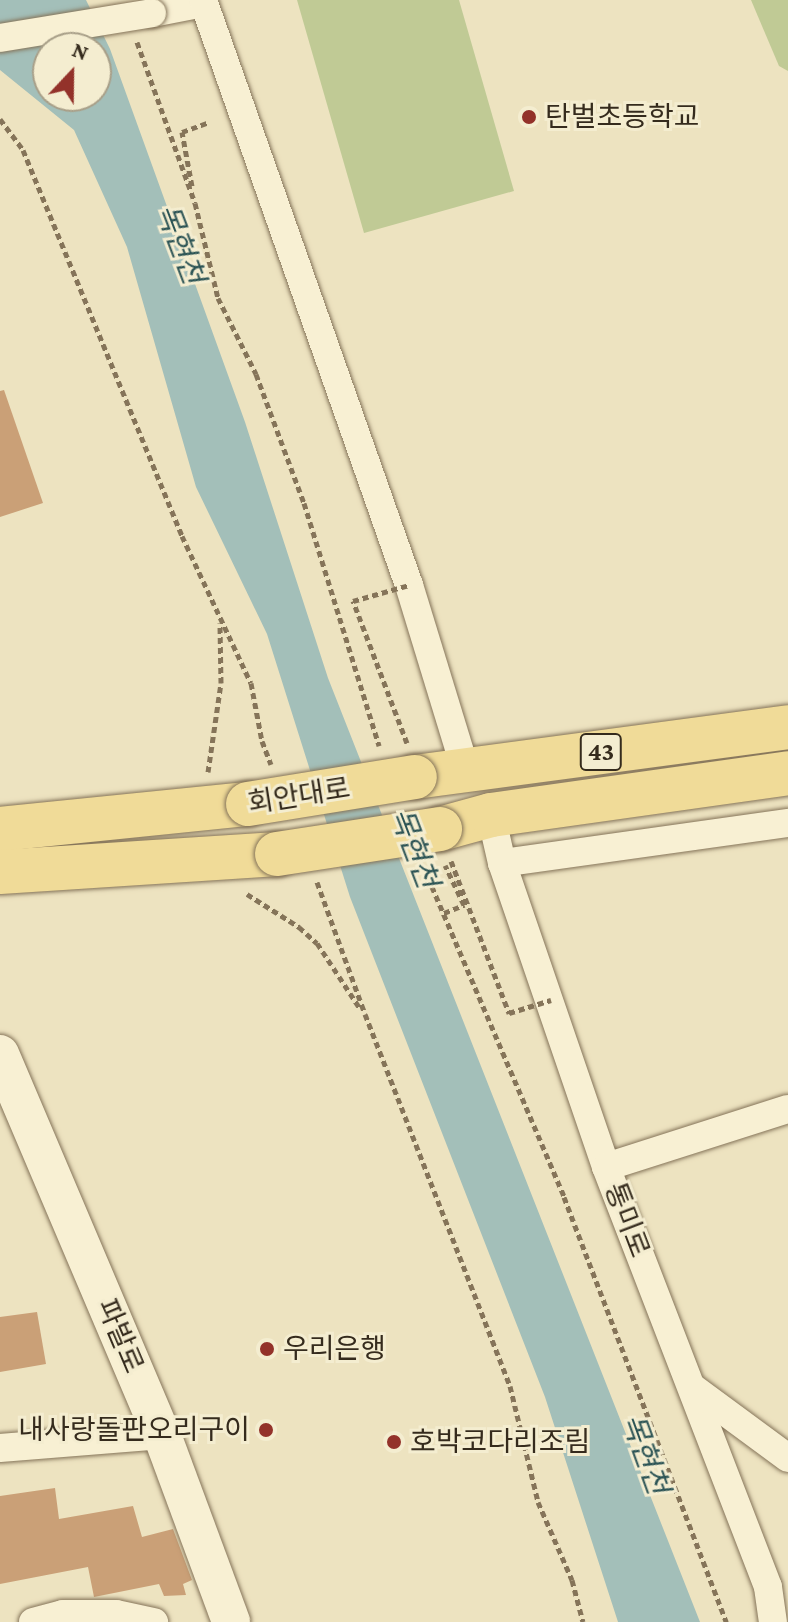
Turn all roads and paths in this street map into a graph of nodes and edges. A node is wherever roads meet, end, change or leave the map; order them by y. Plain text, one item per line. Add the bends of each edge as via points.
1 (203, 1) edge
2 (0, 38) edge
3 (207, 123) dead end
4 (195, 203) dead end
5 (220, 618) dead end
6 (788, 727) edge
7 (465, 768) junction
8 (788, 773) edge
9 (207, 776) dead end
10 (491, 815) junction
11 (788, 823) edge
12 (0, 829) edge
13 (442, 846) junction
14 (502, 863) junction
15 (0, 872) edge
16 (243, 891) dead end
17 (444, 913) dead end
18 (365, 1014) dead end
19 (0, 1054) edge
20 (788, 1109) edge
21 (606, 1167) junction
22 (692, 1388) junction
23 (162, 1435) junction
24 (0, 1448) edge
25 (788, 1458) edge
26 (33, 1622) edge
27 (154, 1622) edge
28 (231, 1622) edge
29 (773, 1622) edge

1 - 2 street, bridge
1 - 7 street via 409,585
3 - 4 path via 182,132
5 - 9 path via 221,683
6 - 7 main road, 회안대로 / 43
7 - 12 main road, 회안대로 / 43, bridge via 248,804
8 - 10 main road, 43
10 - 13 main road, 43
10 - 14 street, 통미로
11 - 14 street
13 - 15 main road, 회안대로 / 43, bridge
13 - 17 path via 464,905
14 - 21 street, 통미로
16 - 18 path via 317,943
19 - 23 main road, 파발로
20 - 21 street
21 - 22 street, 통미로
22 - 25 street
22 - 29 street, 통미로 via 768,1587
23 - 24 street
23 - 28 main road, 파발로
26 - 27 street via 63,1614 116,1614

